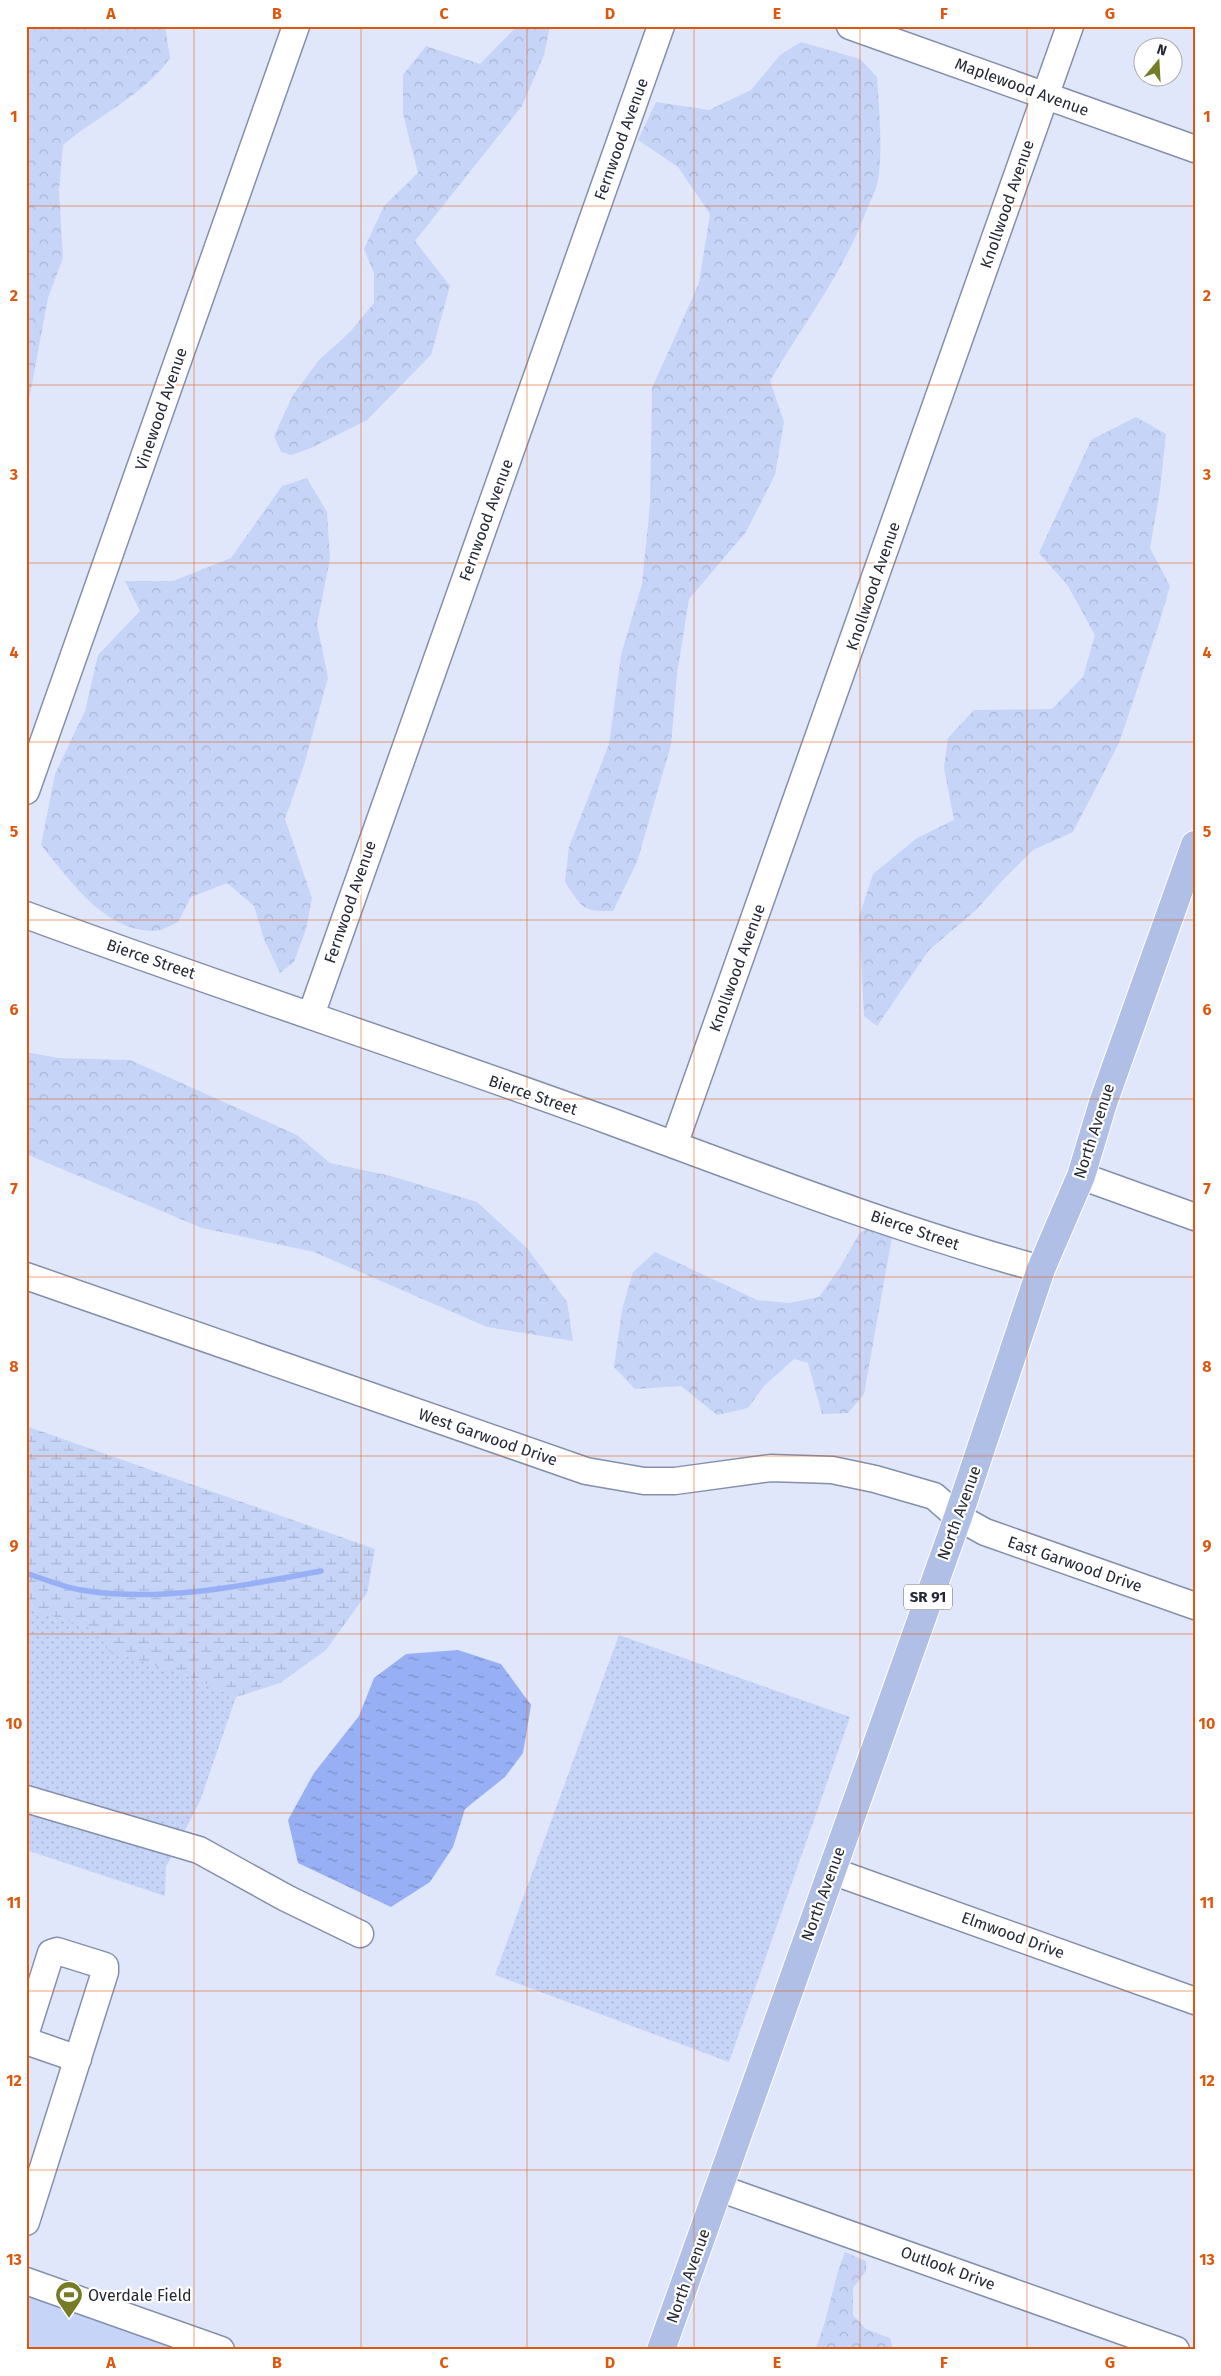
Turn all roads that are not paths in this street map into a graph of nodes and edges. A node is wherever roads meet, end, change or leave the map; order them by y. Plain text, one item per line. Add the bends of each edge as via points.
1 (296, 26) edge
2 (661, 26) edge
3 (850, 26) edge
4 (1070, 26) edge
5 (1045, 96) junction
6 (1195, 149) edge
7 (26, 791) edge
8 (1195, 845) edge
9 (26, 915) edge
10 (311, 1015) junction
11 (674, 1145) junction
12 (1081, 1176) junction
13 (1195, 1217) edge
14 (1041, 1270) junction
15 (26, 1276) edge
16 (958, 1517) junction
17 (1195, 1606) edge
18 (26, 1799) edge
19 (832, 1871) junction
20 (360, 1934) dead end
21 (1195, 2000) edge
22 (26, 2032) edge
23 (26, 2041) edge
24 (78, 2059) junction
25 (719, 2188) junction
26 (26, 2222) edge
27 (26, 2281) edge
28 (221, 2350) edge
29 (661, 2350) edge
30 (1176, 2350) edge

1 - 7 street, Vinewood Avenue
2 - 10 street, Fernwood Avenue
3 - 5 street, Maplewood Avenue
4 - 5 street, Knollwood Avenue
5 - 6 street, Maplewood Avenue
5 - 11 street, Knollwood Avenue
8 - 12 main road, North Avenue / SR 91 via 1103,1104
9 - 10 street, Bierce Street
10 - 11 street, Bierce Street
11 - 14 street, Bierce Street via 982,1253
12 - 13 street
12 - 14 main road, North Avenue / SR 91
14 - 16 main road, North Avenue / SR 91
15 - 16 street, West Garwood Drive via 586,1471 644,1482 771,1468 832,1470 934,1496
16 - 17 street, East Garwood Drive via 985,1532
16 - 19 main road, North Avenue / SR 91
18 - 20 street via 199,1850
19 - 21 street, Elmwood Drive
19 - 25 main road, North Avenue / SR 91
22 - 24 street via 51,1953 57,1951 105,1966 106,1972
23 - 24 street
24 - 26 street
25 - 29 main road, North Avenue / SR 91
25 - 30 street, Outlook Drive
27 - 28 street

